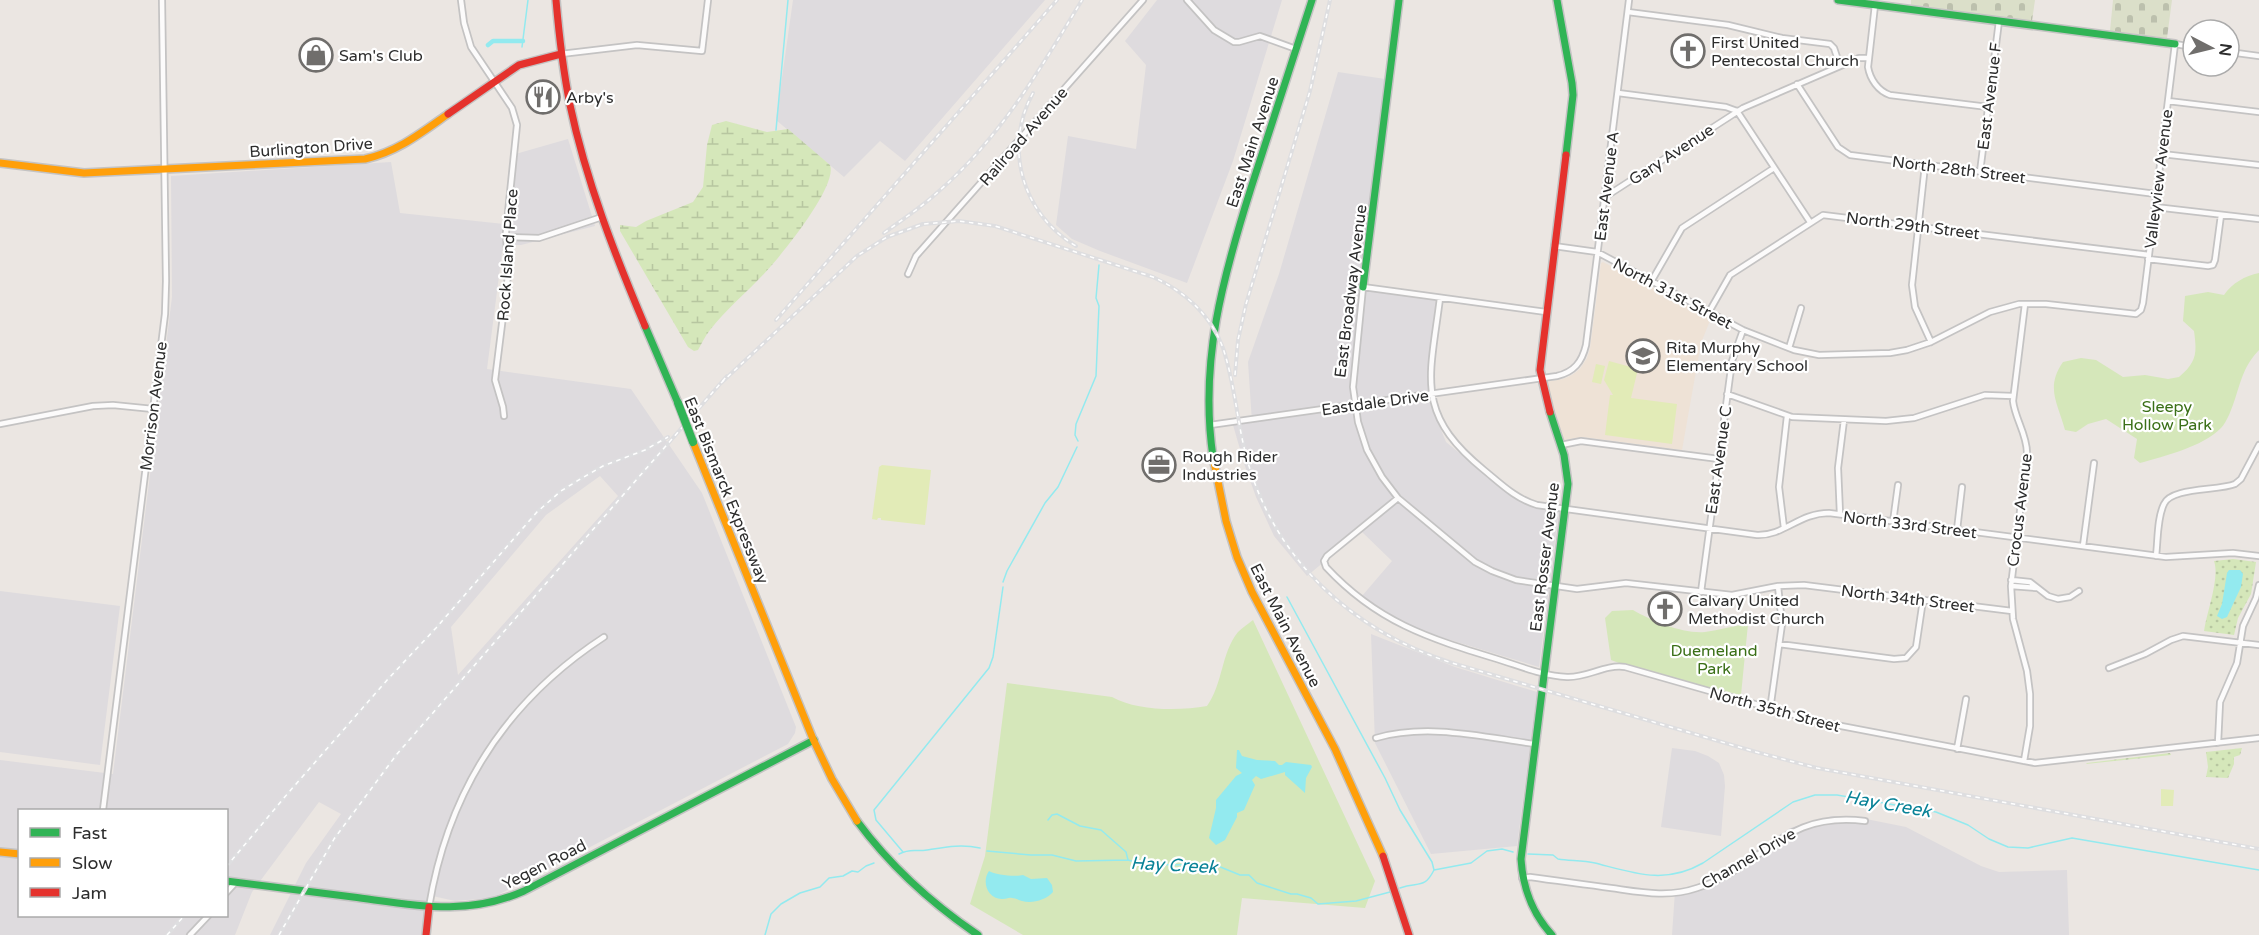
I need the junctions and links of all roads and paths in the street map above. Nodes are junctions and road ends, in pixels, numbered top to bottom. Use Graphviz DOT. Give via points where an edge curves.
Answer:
graph roads {
  1 [pos="162,0"];
  2 [pos="461,0"];
  3 [pos="556,0"];
  4 [pos="708,0"];
  5 [pos="1143,0"];
  6 [pos="1187,0"];
  7 [pos="1311,0"];
  8 [pos="1399,0"];
  9 [pos="1557,0"];
  10 [pos="1629,0"];
  11 [pos="1840,0"];
  12 [pos="1875,5"];
  13 [pos="1907,5"];
  14 [pos="1628,12"];
  15 [pos="1999,21"];
  16 [pos="2175,44"];
  17 [pos="2181,45"];
  18 [pos="1296,49"];
  19 [pos="561,54"];
  20 [pos="2241,54"];
  21 [pos="2259,56"];
  22 [pos="1869,58"];
  23 [pos="1840,66"];
  24 [pos="494,81"];
  25 [pos="1797,84"];
  26 [pos="1618,93"];
  27 [pos="2168,101"];
  28 [pos="1988,107"];
  29 [pos="1737,111"];
  30 [pos="2259,112"];
  31 [pos="2162,154"];
  32 [pos="0,163"];
  33 [pos="1925,165"];
  34 [pos="2259,165"];
  35 [pos="1774,168"];
  36 [pos="164,170"];
  37 [pos="1980,171"];
  38 [pos="2156,194"];
  39 [pos="1605,197"];
  40 [pos="2155,207"];
  41 [pos="2221,215"];
  42 [pos="602,217"];
  43 [pos="2259,219"];
  44 [pos="1810,222"];
  45 [pos="1918,226"];
  46 [pos="506,237"];
  47 [pos="1554,246"];
  48 [pos="1597,252"];
  49 [pos="2149,257"];
  50 [pos="908,274"];
  51 [pos="1651,282"];
  52 [pos="1363,287"];
  53 [pos="1440,298"];
  54 [pos="2025,304"];
  55 [pos="1801,308"];
  56 [pos="1546,312"];
  57 [pos="1709,312"];
  58 [pos="2139,312"];
  59 [pos="1743,330"];
  60 [pos="1931,342"];
  61 [pos="1789,348"];
  62 [pos="1540,378"];
  63 [pos="1431,394"];
  64 [pos="1727,394"];
  65 [pos="2013,396"];
  66 [pos="1354,405"];
  67 [pos="153,409"];
  68 [pos="504,416"];
  69 [pos="1787,416"];
  70 [pos="1844,420"];
  71 [pos="0,424"];
  72 [pos="1210,425"];
  73 [pos="1562,445"];
  74 [pos="2259,445"];
  75 [pos="1719,459"];
  76 [pos="2094,462"];
  77 [pos="1898,485"];
  78 [pos="1962,487"];
  79 [pos="1398,498"];
  80 [pos="1565,510"];
  81 [pos="1840,514"];
  82 [pos="1893,522"];
  83 [pos="1784,528"];
  84 [pos="1709,529"];
  85 [pos="1957,530"];
  86 [pos="2016,538"];
  87 [pos="2083,546"];
  88 [pos="2156,556"];
  89 [pos="2259,556"];
  90 [pos="2011,583"];
  91 [pos="2259,585"];
  92 [pos="1778,586"];
  93 [pos="1555,587"];
  94 [pos="2079,591"];
  95 [pos="1701,592"];
  96 [pos="1923,600"];
  97 [pos="2012,611"];
  98 [pos="604,637"];
  99 [pos="2240,642"];
  100 [pos="1779,644"];
  101 [pos="2259,645"];
  102 [pos="2109,668"];
  103 [pos="1544,674"];
  104 [pos="1966,699"];
  105 [pos="1770,710"];
  106 [pos="1376,738"];
  107 [pos="2259,738"];
  108 [pos="814,740"];
  109 [pos="2218,743"];
  110 [pos="1535,744"];
  111 [pos="1957,749"];
  112 [pos="2024,761"];
  113 [pos="103,809"];
  114 [pos="1865,821"];
  115 [pos="0,852"];
  116 [pos="18,854"];
  117 [pos="1522,878"];
  118 [pos="228,881"];
  119 [pos="236,882"];
  120 [pos="228,891"];
  121 [pos="429,907"];
  122 [pos="206,917"];
  123 [pos="190,935"];
  124 [pos="426,935"];
  125 [pos="978,935"];
  126 [pos="1409,935"];
  127 [pos="1552,935"];
  1 -- 36 [label="street, Morrison Avenue"];
  2 -- 24 [label="street, Rock Island Place" via="470,43"];
  3 -- 19 [label="street, East Bismarck Expressway"];
  4 -- 19 [label="street, Burlington Drive" via="702,51 637,45"];
  5 -- 50 [label="street, Railroad Avenue" via="916,256"];
  6 -- 18 [label="street" via="1214,30 1234,42 1260,36"];
  7 -- 18 [label="street, East Main Avenue"];
  8 -- 52 [label="street, East Broadway Avenue"];
  9 -- 47 [label="street, East Rosser Avenue" via="1573,95"];
  10 -- 14 [label="street, East Avenue A"];
  11 -- 12 [label="street"];
  12 -- 13 [label="street"];
  12 -- 22 [label="street"];
  13 -- 15 [label="street"];
  14 -- 23 [label="street" via="1832,45"];
  14 -- 26 [label="street, East Avenue A"];
  15 -- 16 [label="street"];
  15 -- 28 [label="street, East Avenue F"];
  16 -- 17 [label="street"];
  16 -- 27 [label="street, Valleyview Avenue"];
  18 -- 72 [label="street, East Main Avenue" via="1220,293 1210,354"];
  19 -- 24 [label="street, Burlington Drive" via="523,63"];
  19 -- 42 [label="street, East Bismarck Expressway" via="579,142"];
  20 -- 21 [label="street"];
  22 -- 23 [label="street, Gary Avenue"];
  22 -- 28 [label="street" via="1869,75 1890,95"];
  23 -- 25 [label="street, Gary Avenue"];
  24 -- 36 [label="street, Burlington Drive" via="406,143 379,156 352,161"];
  24 -- 46 [label="street, Rock Island Place" via="513,110 518,129"];
  25 -- 29 [label="street, Gary Avenue"];
  25 -- 33 [label="street, North 28th Street" via="1846,154"];
  26 -- 29 [label="street"];
  26 -- 39 [label="street, East Avenue A"];
  27 -- 30 [label="street"];
  27 -- 31 [label="street, Valleyview Avenue"];
  28 -- 37 [label="street, East Avenue F"];
  29 -- 35 [label="street"];
  29 -- 39 [label="street, Gary Avenue"];
  31 -- 34 [label="street"];
  31 -- 38 [label="street, Valleyview Avenue"];
  32 -- 36 [label="street, Burlington Drive" via="84,173"];
  33 -- 37 [label="street, North 28th Street"];
  33 -- 45 [label="street"];
  35 -- 44 [label="street"];
  35 -- 51 [label="street" via="1682,228"];
  36 -- 67 [label="street, Morrison Avenue" via="166,292"];
  37 -- 38 [label="street, North 28th Street"];
  38 -- 40 [label="street, Valleyview Avenue"];
  39 -- 48 [label="street, East Avenue A"];
  40 -- 41 [label="street"];
  40 -- 49 [label="street, Valleyview Avenue"];
  41 -- 43 [label="street"];
  41 -- 49 [label="street, North 29th Street" via="2213,264"];
  42 -- 46 [label="street" via="539,238"];
  42 -- 108 [label="street, East Bismarck Expressway, bridge"];
  44 -- 45 [label="street, North 29th Street" via="1828,215"];
  44 -- 57 [label="street" via="1730,275"];
  45 -- 49 [label="street, North 29th Street"];
  45 -- 60 [label="street" via="1912,292"];
  46 -- 68 [label="street, Rock Island Place" via="508,276 495,380"];
  47 -- 48 [label="street, North 31st Street"];
  47 -- 56 [label="street, East Rosser Avenue"];
  48 -- 51 [label="street, North 31st Street"];
  48 -- 62 [label="street, East Avenue A" via="1583,357 1566,373"];
  49 -- 58 [label="street, Valleyview Avenue"];
  51 -- 57 [label="street, North 31st Street"];
  52 -- 53 [label="street"];
  52 -- 66 [label="street, East Broadway Avenue" via="1353,367"];
  53 -- 56 [label="street"];
  53 -- 63 [label="street"];
  54 -- 58 [label="street, North 31st Street"];
  54 -- 60 [label="street, North 31st Street" via="1990,312"];
  54 -- 65 [label="street, Crocus Avenue"];
  55 -- 61 [label="street"];
  56 -- 62 [label="street, East Rosser Avenue"];
  57 -- 59 [label="street, North 31st Street"];
  59 -- 61 [label="street, North 31st Street"];
  59 -- 64 [label="street, East Avenue C" via="1733,356"];
  60 -- 61 [label="street, North 31st Street" via="1896,352 1838,356 1813,355"];
  62 -- 63 [label="street, Eastdale Drive"];
  62 -- 73 [label="street, East Rosser Avenue"];
  63 -- 66 [label="street, Eastdale Drive"];
  63 -- 80 [label="street, North 33rd Street" via="1442,424 1463,453 1522,499"];
  64 -- 69 [label="street"];
  64 -- 75 [label="street, East Avenue C"];
  65 -- 70 [label="street" via="1985,395 1900,420"];
  65 -- 86 [label="street, Crocus Avenue" via="2027,449"];
  66 -- 72 [label="street, Eastdale Drive"];
  66 -- 79 [label="street, East Broadway Avenue" via="1367,450"];
  67 -- 71 [label="street" via="93,406"];
  67 -- 113 [label="street, Morrison Avenue"];
  69 -- 70 [label="street"];
  69 -- 83 [label="street" via="1779,487"];
  70 -- 81 [label="street" via="1838,468"];
  72 -- 126 [label="street, East Main Avenue" via="1220,494 1243,571 1359,799"];
  73 -- 75 [label="street" via="1581,441"];
  73 -- 80 [label="street, East Rosser Avenue" via="1568,477"];
  74 -- 88 [label="street" via="2235,484 2167,499"];
  75 -- 84 [label="street, East Avenue C"];
  76 -- 87 [label="street"];
  77 -- 82 [label="street"];
  78 -- 85 [label="street"];
  79 -- 93 [label="street, East Broadway Avenue" via="1482,566 1516,580"];
  79 -- 103 [label="street, North 35th Street" via="1327,556 1326,567 1351,592 1405,627"];
  80 -- 84 [label="street, North 33rd Street"];
  80 -- 93 [label="street, East Rosser Avenue"];
  81 -- 82 [label="street, North 33rd Street"];
  81 -- 83 [label="street, North 33rd Street" via="1811,515"];
  82 -- 85 [label="street, North 33rd Street"];
  83 -- 84 [label="street, North 33rd Street" via="1762,535"];
  84 -- 95 [label="street, East Avenue C"];
  85 -- 86 [label="street, North 33rd Street"];
  86 -- 87 [label="street, North 33rd Street"];
  86 -- 90 [label="street, Crocus Avenue"];
  87 -- 88 [label="street, North 33rd Street"];
  88 -- 89 [label="street, North 33rd Street"];
  90 -- 94 [label="street" via="2030,582 2058,599"];
  90 -- 97 [label="street, Crocus Avenue"];
  91 -- 99 [label="street"];
  92 -- 95 [label="street, North 34th Street" via="1732,595"];
  92 -- 96 [label="street, North 34th Street" via="1811,585"];
  92 -- 100 [label="street" via="1783,618"];
  93 -- 95 [label="street, North 34th Street" via="1587,590 1626,583"];
  93 -- 103 [label="street, East Rosser Avenue"];
  96 -- 97 [label="street, North 34th Street"];
  96 -- 100 [label="street" via="1916,647 1906,658"];
  97 -- 112 [label="street, Crocus Avenue" via="2030,694"];
  98 -- 121 [label="street" via="534,692 480,762 449,826"];
  99 -- 101 [label="street"];
  99 -- 102 [label="street" via="2183,636"];
  99 -- 109 [label="street" via="2220,702"];
  100 -- 105 [label="street"];
  103 -- 105 [label="street, North 35th Street" via="1575,677 1625,667"];
  103 -- 110 [label="street, East Rosser Avenue"];
  104 -- 111 [label="street"];
  105 -- 111 [label="street, North 35th Street"];
  106 -- 110 [label="street" via="1421,730"];
  107 -- 109 [label="street, North 35th Street"];
  108 -- 121 [label="street, Yegen Road" via="510,897 472,907"];
  108 -- 125 [label="street, East Bismarck Expressway" via="843,800 882,853 938,908"];
  109 -- 112 [label="street, North 35th Street" via="2054,762"];
  110 -- 117 [label="street, East Rosser Avenue" via="1521,855"];
  111 -- 112 [label="street, North 35th Street"];
  114 -- 117 [label="street, Channel Drive" via="1836,819 1803,826 1722,877 1683,892 1653,893"];
  115 -- 116 [label="street"];
  117 -- 127 [label="street, East Rosser Avenue" via="1534,911"];
  118 -- 119 [label="street, Yegen Road"];
  119 -- 120 [label="street"];
  119 -- 121 [label="street, Yegen Road"];
  121 -- 124 [label="street"];
  122 -- 123 [label="street"];
}
